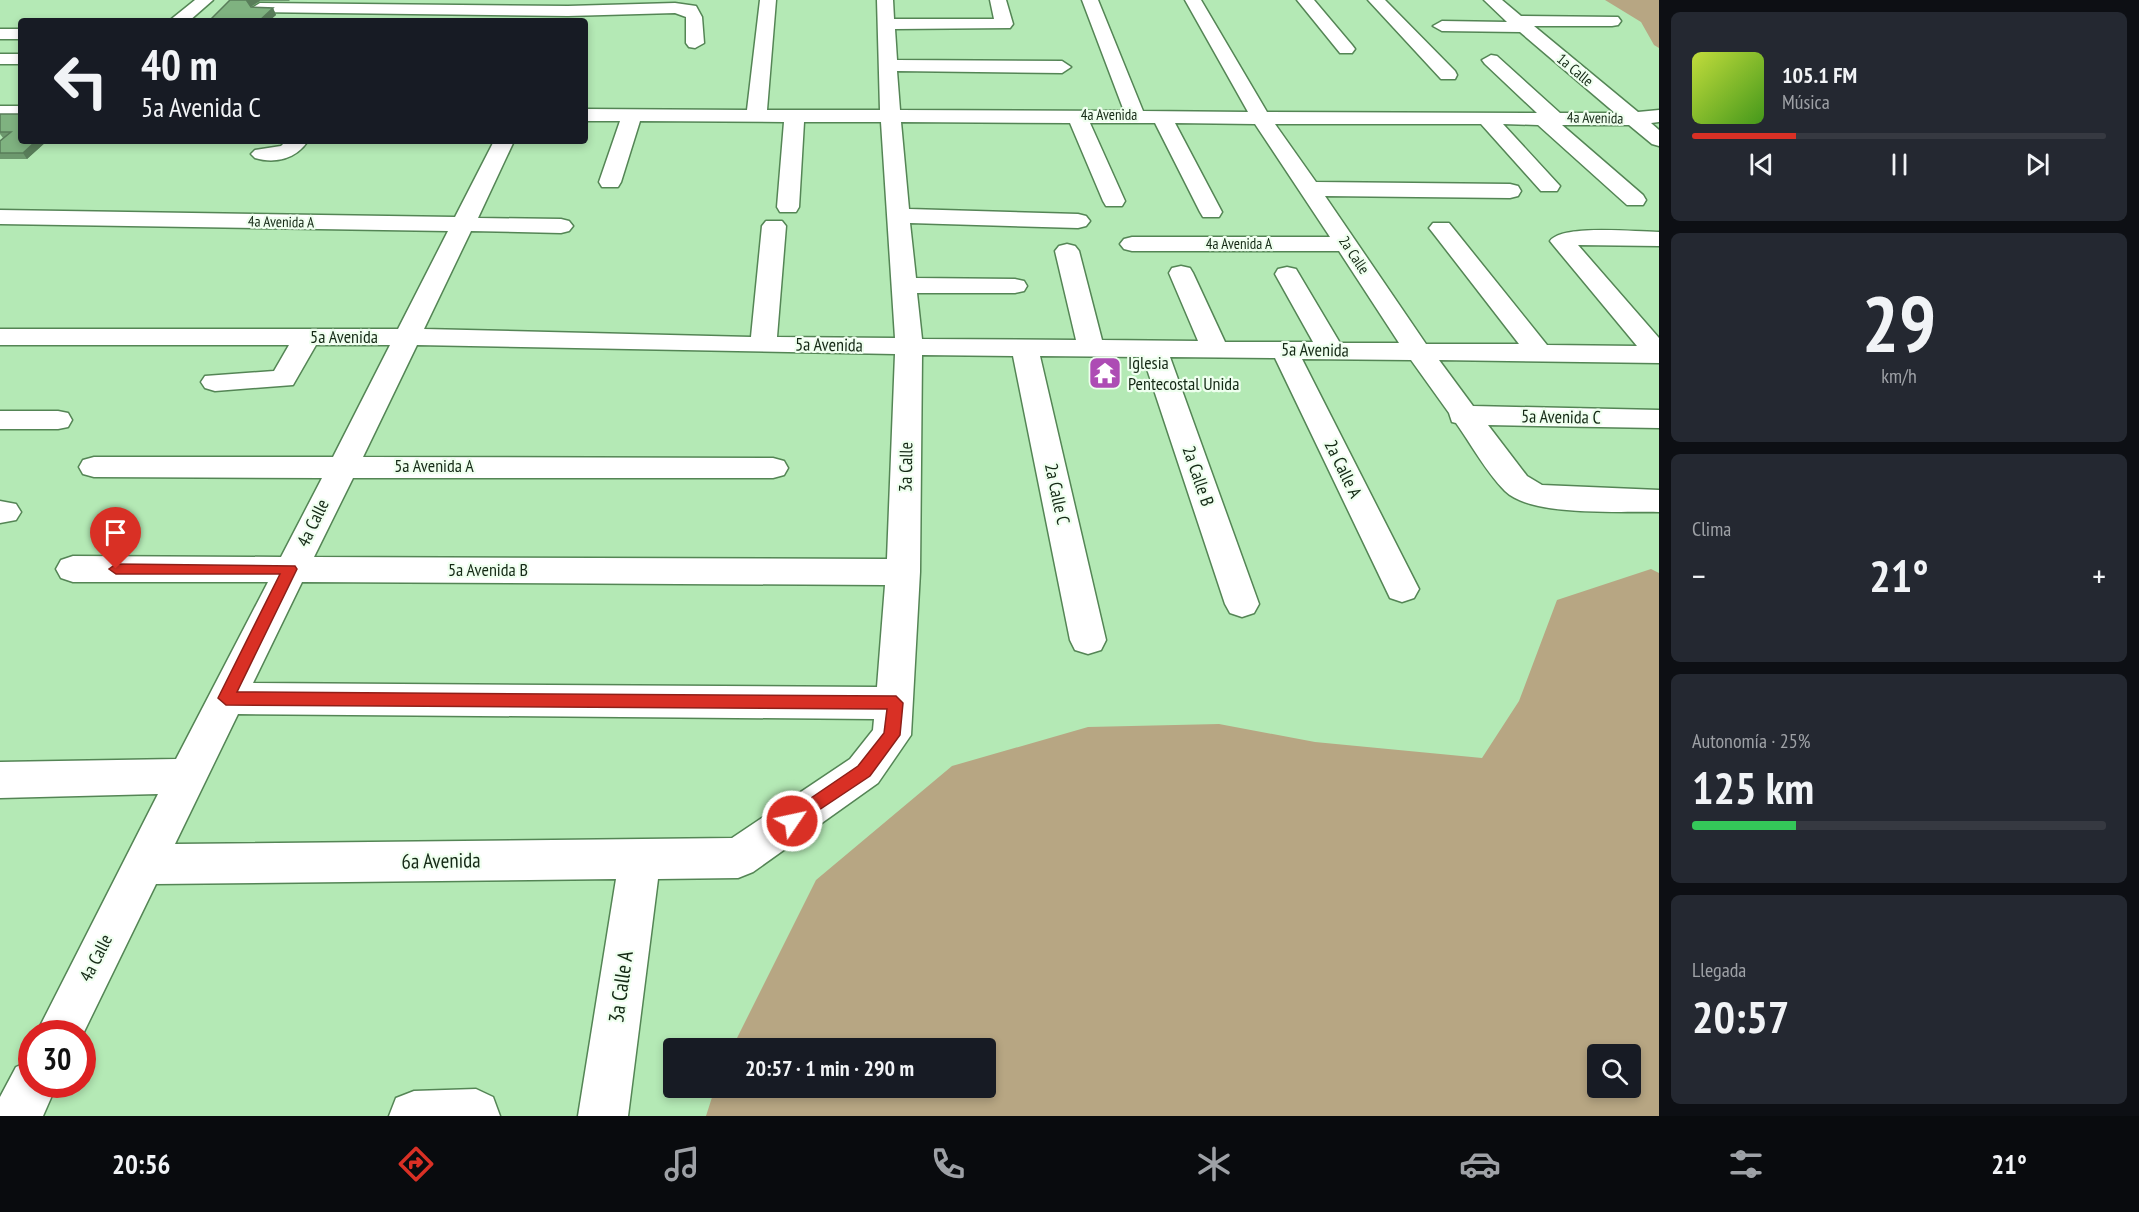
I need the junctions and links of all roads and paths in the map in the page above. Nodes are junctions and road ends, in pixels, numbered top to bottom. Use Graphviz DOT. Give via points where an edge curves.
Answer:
graph roads {
  1 [pos="205,0"];
  2 [pos="768,0"];
  3 [pos="998,0"];
  4 [pos="1090,0"];
  5 [pos="1193,0"];
  6 [pos="1305,0"];
  7 [pos="1376,0"];
  8 [pos="1492,0"];
  9 [pos="264,4"];
  10 [pos="568,11"];
  11 [pos="886,12"];
  12 [pos="182,18"];
  13 [pos="249,18"];
  14 [pos="1612,21"];
  15 [pos="1520,24"];
  16 [pos="1442,26"];
  17 [pos="0,34"];
  18 [pos="18,34"];
  19 [pos="694,43"];
  20 [pos="1346,49"];
  21 [pos="0,59"];
  22 [pos="18,59"];
  23 [pos="1491,60"];
  24 [pos="890,65"];
  25 [pos="1062,67"];
  26 [pos="1448,75"];
  27 [pos="757,113"];
  28 [pos="632,114"];
  29 [pos="795,114"];
  30 [pos="890,114"];
  31 [pos="588,115"];
  32 [pos="1077,115"];
  33 [pos="1135,116"];
  34 [pos="1161,116"];
  35 [pos="1260,116"];
  36 [pos="1659,116"];
  37 [pos="1485,117"];
  38 [pos="1548,118"];
  39 [pos="1633,119"];
  40 [pos="1659,140"];
  41 [pos="295,144"];
  42 [pos="503,144"];
  43 [pos="262,154"];
  44 [pos="610,182"];
  45 [pos="1549,186"];
  46 [pos="1309,189"];
  47 [pos="1510,191"];
  48 [pos="1635,200"];
  49 [pos="1114,201"];
  50 [pos="1211,212"];
  51 [pos="898,216"];
  52 [pos="0,217"];
  53 [pos="1078,220"];
  54 [pos="463,225"];
  55 [pos="561,226"];
  56 [pos="1441,228"];
  57 [pos="1659,239"];
  58 [pos="1132,244"];
  59 [pos="1346,244"];
  60 [pos="1066,251"];
  61 [pos="1181,273"];
  62 [pos="1287,274"];
  63 [pos="903,285"];
  64 [pos="1015,286"];
  65 [pos="0,337"];
  66 [pos="307,337"];
  67 [pos="409,337"];
  68 [pos="763,345"];
  69 [pos="909,346"];
  70 [pos="1025,347"];
  71 [pos="1091,348"];
  72 [pos="1154,349"];
  73 [pos="1215,349"];
  74 [pos="1284,350"];
  75 [pos="1331,351"];
  76 [pos="1418,351"];
  77 [pos="1540,352"];
  78 [pos="1659,354"];
  79 [pos="215,382"];
  80 [pos="1462,415"];
  81 [pos="1659,419"];
  82 [pos="0,420"];
  83 [pos="58,420"];
  84 [pos="341,465"];
  85 [pos="94,467"];
  86 [pos="773,468"];
  87 [pos="1659,501"];
  88 [pos="73,569"];
  89 [pos="290,569"];
  90 [pos="903,572"];
  91 [pos="1402,589"];
  92 [pos="1242,604"];
  93 [pos="1088,640"];
  94 [pos="226,698"];
  95 [pos="896,703"];
  96 [pos="188,776"];
  97 [pos="0,780"];
  98 [pos="639,858"];
  99 [pos="738,858"];
  100 [pos="143,864"];
  101 [pos="65,1020"];
  102 [pos="26,1098"];
  103 [pos="476,1114"];
  104 [pos="17,1116"];
  105 [pos="414,1116"];
  106 [pos="603,1116"];
  1 -- 12 [label="street"];
  2 -- 27 [label="street"];
  3 -- 11 [label="street" via="1004,24"];
  4 -- 33 [label="street"];
  5 -- 35 [label="street, 2a Calle"];
  6 -- 20 [label="street"];
  7 -- 26 [label="street"];
  8 -- 15 [label="street, 1a Calle"];
  9 -- 10 [label="street"];
  9 -- 13 [label="street"];
  10 -- 19 [label="street" via="690,10 694,17"];
  11 -- 24 [label="street, 3a Calle"];
  14 -- 15 [label="street"];
  15 -- 16 [label="street"];
  15 -- 39 [label="street, 1a Calle"];
  17 -- 18 [label="street"];
  21 -- 22 [label="street"];
  23 -- 38 [label="street"];
  24 -- 25 [label="street"];
  24 -- 30 [label="street, 3a Calle"];
  27 -- 28 [label="street, 4a Avenida"];
  27 -- 29 [label="street, 4a Avenida"];
  28 -- 31 [label="street, 4a Avenida"];
  28 -- 44 [label="street"];
  29 -- 30 [label="street, 4a Avenida"];
  29 -- 68 [label="street"];
  30 -- 32 [label="street, 4a Avenida"];
  30 -- 51 [label="street, 3a Calle"];
  32 -- 33 [label="street, 4a Avenida"];
  32 -- 49 [label="street"];
  33 -- 34 [label="street, 4a Avenida"];
  34 -- 35 [label="street, 4a Avenida"];
  34 -- 50 [label="street"];
  35 -- 37 [label="street, 4a Avenida"];
  35 -- 46 [label="street, 2a Calle"];
  36 -- 39 [label="street, 4a Avenida"];
  37 -- 38 [label="street, 4a Avenida"];
  37 -- 45 [label="street"];
  38 -- 39 [label="street, 4a Avenida"];
  38 -- 48 [label="street"];
  39 -- 40 [label="street, 1a Calle"];
  41 -- 43 [label="street" via="287,152"];
  42 -- 54 [label="street, 4a Calle"];
  46 -- 47 [label="street"];
  46 -- 59 [label="street, 2a Calle"];
  51 -- 53 [label="street"];
  51 -- 63 [label="street, 3a Calle"];
  52 -- 54 [label="street, 4a Avenida A"];
  54 -- 55 [label="street, 4a Avenida A"];
  54 -- 67 [label="street, 4a Calle"];
  56 -- 77 [label="street"];
  57 -- 78 [label="street" via="1569,238 1562,242"];
  58 -- 59 [label="street, 4a Avenida A"];
  59 -- 76 [label="street, 2a Calle"];
  60 -- 71 [label="street"];
  61 -- 73 [label="street"];
  62 -- 75 [label="street"];
  63 -- 64 [label="street"];
  63 -- 69 [label="street, 3a Calle"];
  65 -- 66 [label="street, 5a Avenida"];
  66 -- 67 [label="street, 5a Avenida"];
  66 -- 79 [label="street" via="283,379"];
  67 -- 68 [label="street, 5a Avenida"];
  67 -- 84 [label="street, 4a Calle"];
  68 -- 69 [label="street, 5a Avenida"];
  69 -- 70 [label="street, 5a Avenida"];
  69 -- 90 [label="street, 3a Calle"];
  70 -- 71 [label="street, 5a Avenida"];
  70 -- 93 [label="street, 2a Calle C"];
  71 -- 72 [label="street, 5a Avenida"];
  72 -- 73 [label="street, 5a Avenida"];
  72 -- 92 [label="street, 2a Calle B"];
  73 -- 74 [label="street, 5a Avenida"];
  74 -- 75 [label="street, 5a Avenida"];
  74 -- 91 [label="street, 2a Calle A"];
  75 -- 76 [label="street, 5a Avenida"];
  76 -- 77 [label="street, 5a Avenida"];
  76 -- 80 [label="street, 2a Calle"];
  77 -- 78 [label="street, 5a Avenida"];
  80 -- 81 [label="street, 5a Avenida C"];
  80 -- 87 [label="street, 2a Calle" via="1516,484 1534,495"];
  82 -- 83 [label="street"];
  84 -- 85 [label="street, 5a Avenida A"];
  84 -- 86 [label="street, 5a Avenida A"];
  84 -- 89 [label="street, 4a Calle"];
  88 -- 89 [label="street, 5a Avenida B"];
  89 -- 90 [label="street, 5a Avenida B"];
  89 -- 94 [label="street, 4a Calle"];
  90 -- 95 [label="street, 3a Calle"];
  94 -- 95 [label="street"];
  94 -- 96 [label="street, 4a Calle"];
  95 -- 99 [label="street, 3a Calle" via="892,735 864,771"];
  96 -- 97 [label="street"];
  96 -- 100 [label="street, 4a Calle"];
  98 -- 99 [label="street, 6a Avenida"];
  98 -- 100 [label="street, 6a Avenida"];
  98 -- 106 [label="street, 3a Calle A"];
  100 -- 101 [label="street, 4a Calle"];
  102 -- 104 [label="street"];
  103 -- 105 [label="street"];
}
